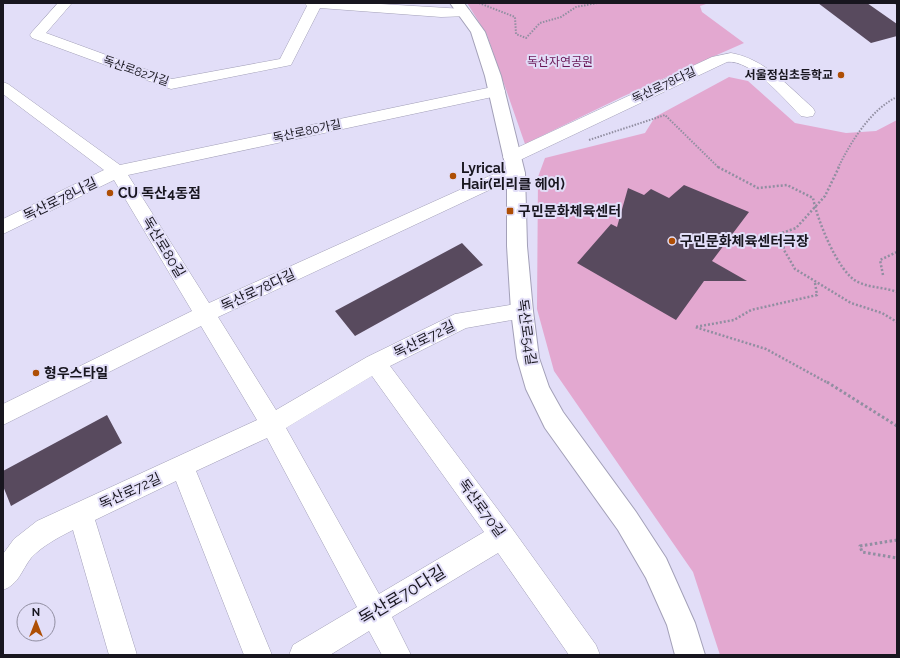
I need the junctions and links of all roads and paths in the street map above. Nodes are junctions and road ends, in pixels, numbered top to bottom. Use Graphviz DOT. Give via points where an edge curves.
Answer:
graph roads {
  1 [pos="65,3"];
  2 [pos="312,3"];
  3 [pos="315,3"];
  4 [pos="597,3"];
  5 [pos="467,6"];
  6 [pos="497,91"];
  7 [pos="7,95"];
  8 [pos="897,97"];
  9 [pos="807,112"];
  10 [pos="553,138"];
  11 [pos="514,165"];
  12 [pos="117,171"];
  13 [pos="814,208"];
  14 [pos="3,227"];
  15 [pos="897,252"];
  16 [pos="883,275"];
  17 [pos="815,283"];
  18 [pos="897,292"];
  19 [pos="522,311"];
  20 [pos="205,314"];
  21 [pos="897,322"];
  22 [pos="375,363"];
  23 [pos="3,415"];
  24 [pos="272,424"];
  25 [pos="897,426"];
  26 [pos="182,466"];
  27 [pos="81,514"];
  28 [pos="502,536"];
  29 [pos="897,540"];
  30 [pos="897,558"];
  31 [pos="3,577"];
  32 [pos="374,612"];
  33 [pos="124,655"];
  34 [pos="258,655"];
  35 [pos="303,655"];
  36 [pos="397,655"];
  37 [pos="586,655"];
  38 [pos="690,655"];
  1 -- 3 [label="street, 독산로82가길" via="37,35 171,84 286,62"];
  2 -- 3 [label="street"];
  3 -- 5 [label="street" via="440,13"];
  4 -- 5 [label="path" via="576,7 562,17 540,23 526,38 516,34 516,17"];
  5 -- 6 [label="street, 독산로54길"];
  6 -- 11 [label="street, 독산로54길"];
  6 -- 12 [label="street, 독산로80가길"];
  7 -- 12 [label="street, 독산로80길"];
  8 -- 13 [label="path" via="886,102 851,142 825,196"];
  9 -- 10 [label="street, 독산로78다길" via="757,68 731,57 716,61"];
  10 -- 11 [label="street, 독산로78다길"];
  10 -- 13 [label="path" via="583,142 665,115 721,170 758,188 787,185 812,198"];
  11 -- 19 [label="street, 독산로54길"];
  11 -- 20 [label="street, 독산로78다길" via="474,190"];
  12 -- 14 [label="street, 독산로78나길"];
  12 -- 20 [label="street, 독산로80길"];
  13 -- 17 [label="path" via="796,228 782,233 784,250 794,270"];
  13 -- 18 [label="path" via="843,269 856,282"];
  15 -- 16 [label="path" via="880,260"];
  17 -- 21 [label="path" via="851,303 882,313"];
  17 -- 25 [label="path" via="817,295 751,310 734,320 695,327 750,343 776,354"];
  19 -- 22 [label="street, 독산로72길" via="462,320"];
  19 -- 38 [label="street, 독산로54길" via="528,358 538,389 554,420 627,521 656,568 681,623"];
  20 -- 23 [label="street, 독산로78다길"];
  20 -- 24 [label="street, 독산로80길"];
  22 -- 24 [label="street, 독산로72길"];
  22 -- 28 [label="street, 독산로70길"];
  24 -- 26 [label="street, 독산로72길"];
  24 -- 32 [label="street"];
  26 -- 27 [label="street, 독산로72길"];
  26 -- 34 [label="street"];
  27 -- 31 [label="street, 독산로72길" via="46,530 23,548"];
  27 -- 33 [label="street"];
  28 -- 32 [label="street, 독산로70다길"];
  28 -- 37 [label="street, 독산로70길"];
  29 -- 30 [label="path" via="860,546 862,552"];
  32 -- 35 [label="street, 독산로70다길"];
  32 -- 36 [label="street"];
}
